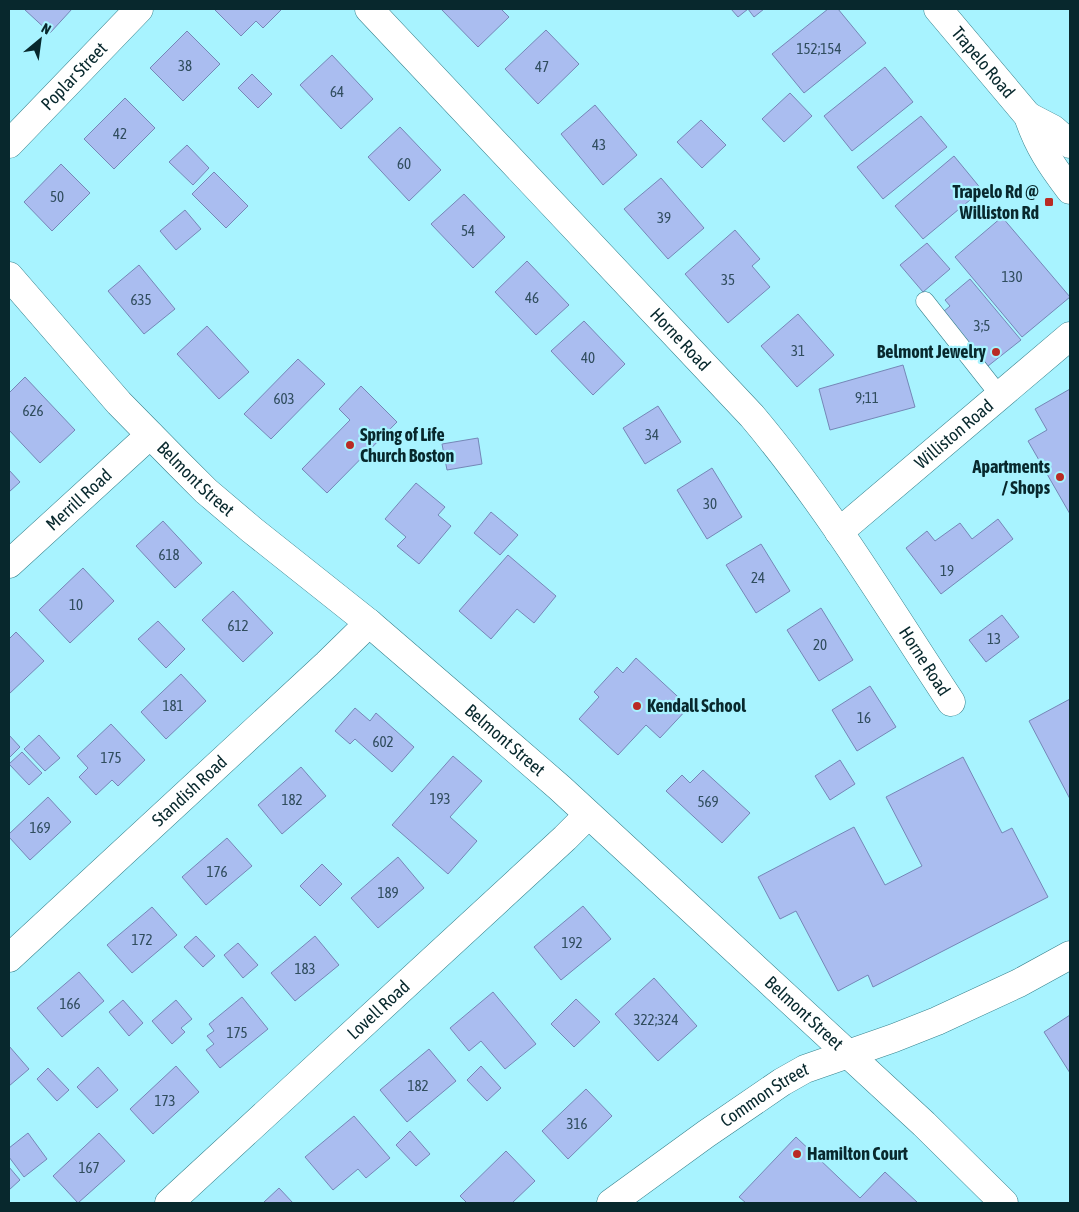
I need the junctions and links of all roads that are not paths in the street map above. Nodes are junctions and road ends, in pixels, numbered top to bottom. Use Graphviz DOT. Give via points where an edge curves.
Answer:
graph roads {
  1 [pos="139,9"];
  2 [pos="369,9"];
  3 [pos="938,9"];
  4 [pos="1028,116"];
  5 [pos="9,144"];
  6 [pos="1070,144"];
  7 [pos="1061,158"];
  8 [pos="1070,190"];
  9 [pos="9,276"];
  10 [pos="925,301"];
  11 [pos="1070,336"];
  12 [pos="1000,396"];
  13 [pos="150,435"];
  14 [pos="840,532"];
  15 [pos="9,564"];
  16 [pos="369,623"];
  17 [pos="951,702"];
  18 [pos="588,814"];
  19 [pos="1070,955"];
  20 [pos="9,958"];
  21 [pos="848,1054"];
  22 [pos="169,1203"];
  23 [pos="611,1203"];
  24 [pos="1004,1203"];
  1 -- 5 [label="street, Poplar Street"];
  2 -- 14 [label="street, Horne Road" via="740,402 792,464"];
  3 -- 4 [label="street, Trapelo Road"];
  4 -- 6 [label="street, Trapelo Road" via="1053,129"];
  4 -- 7 [label="street, Trapelo Road" via="1038,142"];
  7 -- 8 [label="street, Trapelo Road"];
  9 -- 13 [label="street, Belmont Street"];
  10 -- 12 [label="lane"];
  11 -- 12 [label="street, Williston Road"];
  12 -- 14 [label="street, Williston Road"];
  13 -- 15 [label="street, Merrill Road"];
  13 -- 16 [label="street, Belmont Street" via="228,510"];
  14 -- 17 [label="street, Horne Road"];
  16 -- 18 [label="street, Belmont Street"];
  16 -- 20 [label="street, Standish Road"];
  18 -- 21 [label="street, Belmont Street"];
  18 -- 22 [label="street, Lovell Road"];
  19 -- 21 [label="street, Common Street" via="937,1021"];
  21 -- 23 [label="street, Common Street" via="793,1075"];
  21 -- 24 [label="street, Belmont Street"];
}
